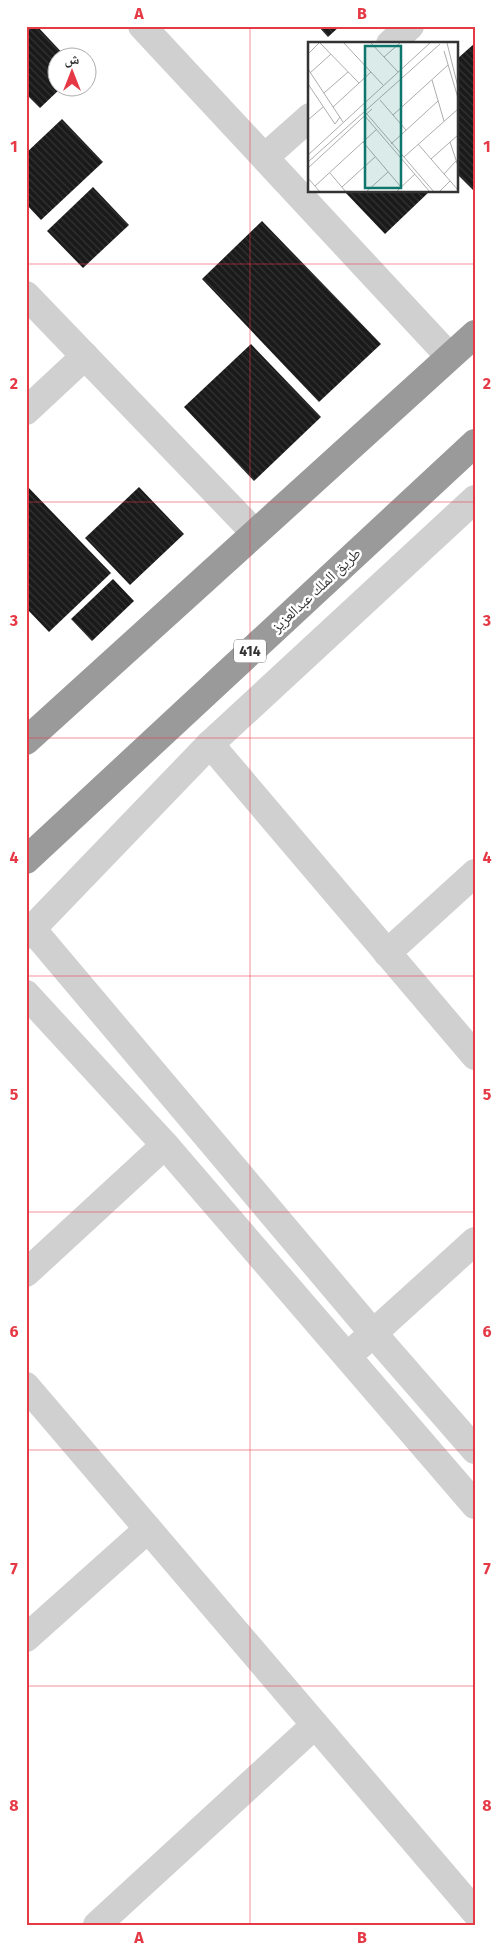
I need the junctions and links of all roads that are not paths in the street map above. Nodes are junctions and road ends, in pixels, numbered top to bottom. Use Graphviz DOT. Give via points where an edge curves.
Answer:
graph roads {
  1 [pos="142,26"];
  2 [pos="410,26"];
  3 [pos="392,42"];
  4 [pos="308,119"];
  5 [pos="264,157"];
  6 [pos="26,295"];
  7 [pos="475,334"];
  8 [pos="85,356"];
  9 [pos="449,356"];
  10 [pos="26,411"];
  11 [pos="475,443"];
  12 [pos="475,499"];
  13 [pos="255,533"];
  14 [pos="26,741"];
  15 [pos="210,744"];
  16 [pos="26,860"];
  17 [pos="475,873"];
  18 [pos="29,931"];
  19 [pos="387,953"];
  20 [pos="26,994"];
  21 [pos="475,1056"];
  22 [pos="165,1145"];
  23 [pos="475,1241"];
  24 [pos="26,1272"];
  25 [pos="373,1333"];
  26 [pos="347,1357"];
  27 [pos="26,1386"];
  28 [pos="475,1450"];
  29 [pos="475,1505"];
  30 [pos="148,1529"];
  31 [pos="26,1638"];
  32 [pos="315,1725"];
  33 [pos="475,1912"];
  34 [pos="97,1925"];
  1 -- 5 [label="street"];
  2 -- 3 [label="street"];
  4 -- 5 [label="street"];
  5 -- 9 [label="street"];
  6 -- 8 [label="street"];
  7 -- 9 [label="highway"];
  8 -- 10 [label="street"];
  8 -- 13 [label="street"];
  9 -- 13 [label="highway"];
  11 -- 16 [label="highway, طريق الملك عبدالعزيز / 414"];
  12 -- 15 [label="street"];
  13 -- 14 [label="highway"];
  15 -- 18 [label="street"];
  15 -- 19 [label="street"];
  17 -- 19 [label="street"];
  18 -- 25 [label="street"];
  19 -- 21 [label="street"];
  20 -- 22 [label="street"];
  22 -- 24 [label="street"];
  22 -- 26 [label="street"];
  23 -- 25 [label="street"];
  25 -- 26 [label="street"];
  25 -- 28 [label="street"];
  26 -- 29 [label="street"];
  27 -- 30 [label="street"];
  30 -- 31 [label="street"];
  30 -- 32 [label="street"];
  32 -- 33 [label="street"];
  32 -- 34 [label="street"];
}
